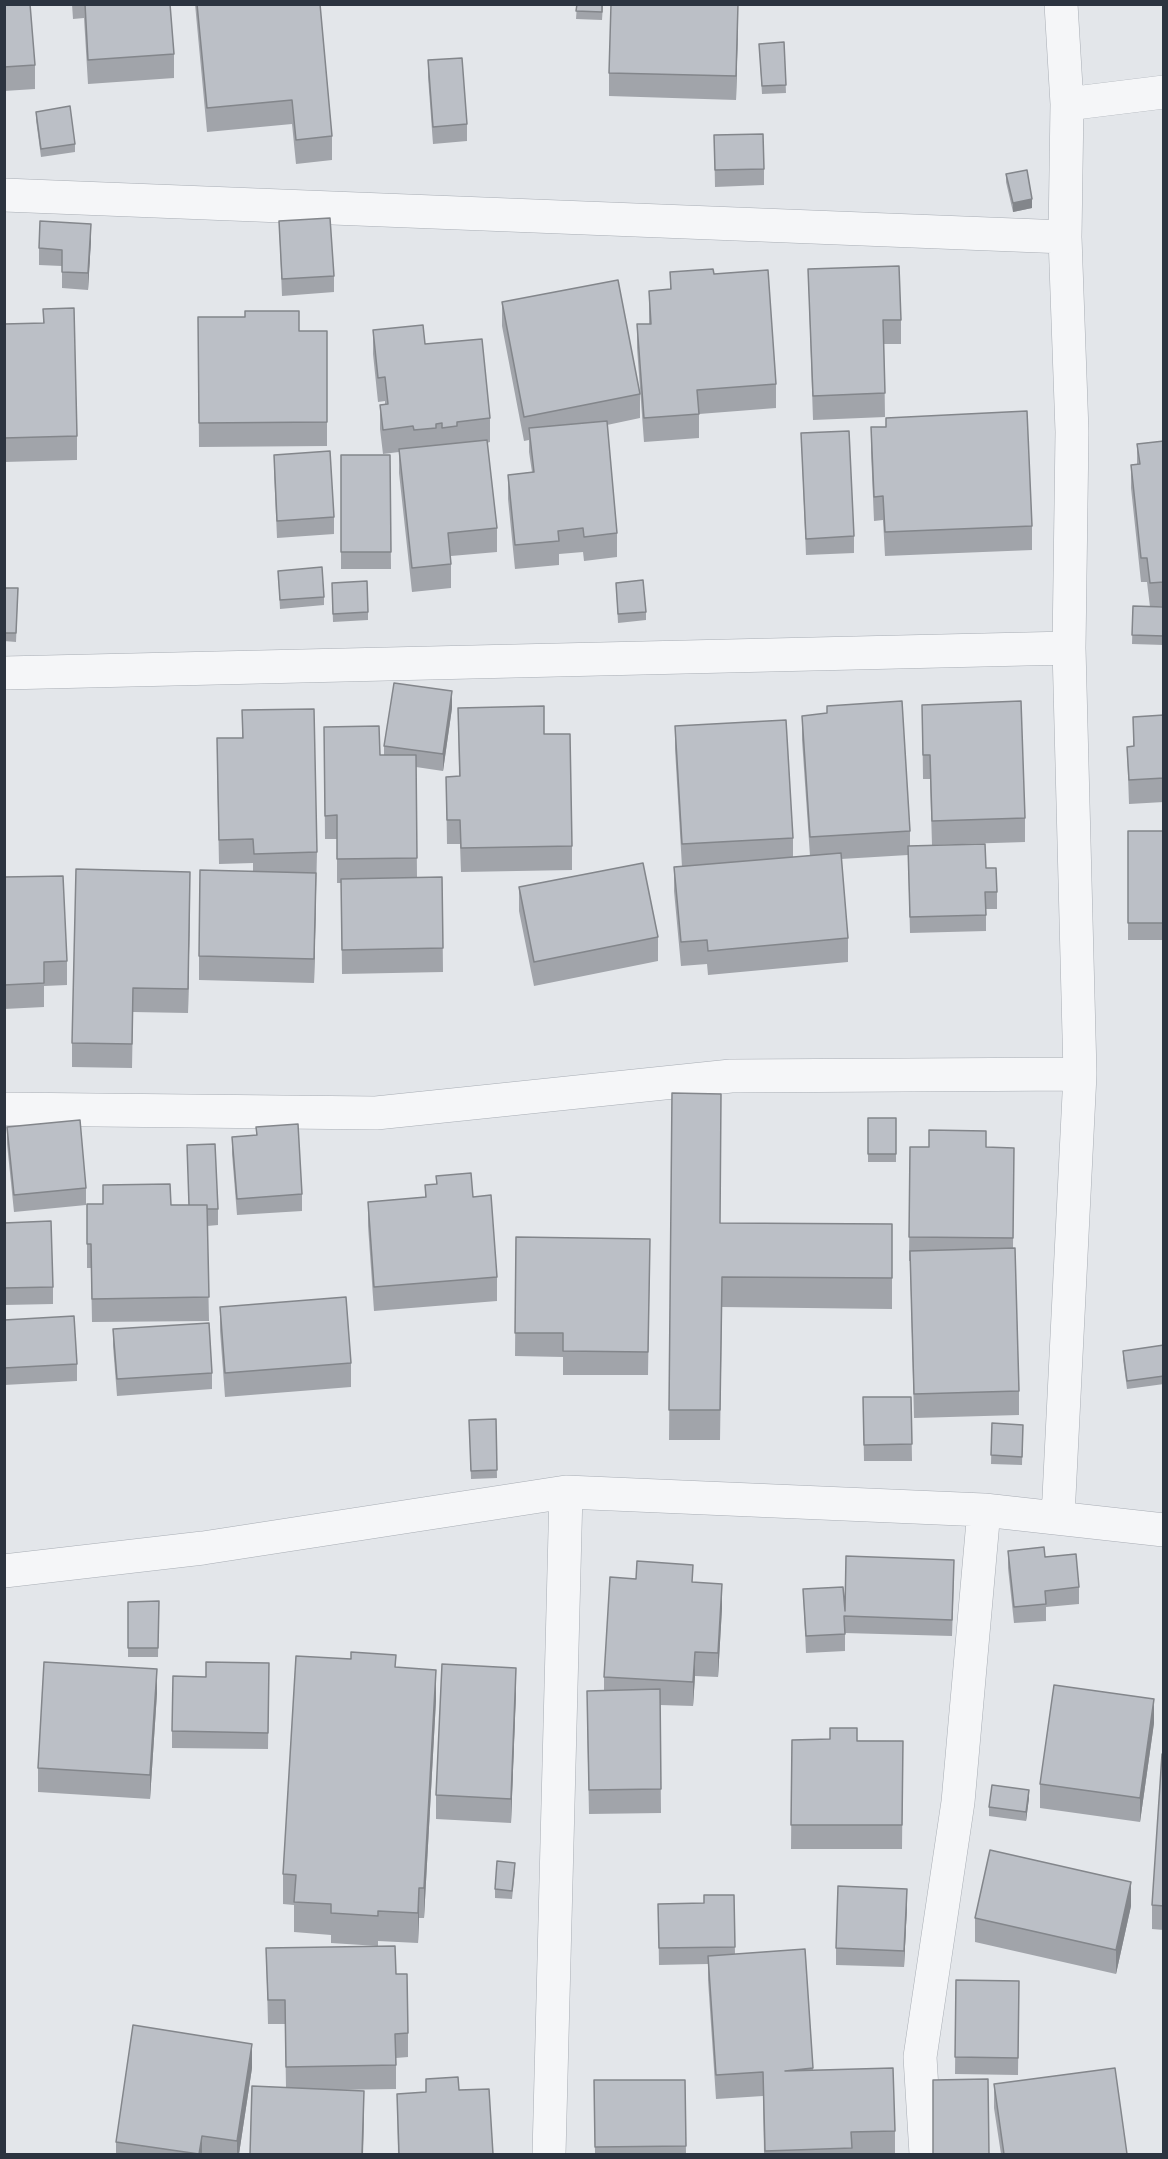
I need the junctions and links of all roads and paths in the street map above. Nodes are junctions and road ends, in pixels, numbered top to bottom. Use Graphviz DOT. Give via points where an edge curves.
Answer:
graph roads {
  1 [pos="1060,4"];
  2 [pos="1164,92"];
  3 [pos="1067,104"];
  4 [pos="4,195"];
  5 [pos="1065,237"];
  6 [pos="1069,648"];
  7 [pos="4,672"];
  8 [pos="1080,1074"];
  9 [pos="4,1109"];
  10 [pos="566,1492"];
  11 [pos="984,1510"];
  12 [pos="1058,1517"];
  13 [pos="1164,1530"];
  14 [pos="4,1571"];
  15 [pos="549,2154"];
  16 [pos="926,2154"];
  1 -- 3 [label="street"];
  2 -- 3 [label="street"];
  3 -- 5 [label="street"];
  4 -- 5 [label="street"];
  5 -- 6 [label="street" via="1072,432"];
  6 -- 7 [label="street"];
  6 -- 8 [label="street"];
  8 -- 9 [label="street" via="731,1076 376,1113"];
  8 -- 12 [label="street"];
  10 -- 11 [label="street"];
  10 -- 14 [label="street" via="203,1548"];
  10 -- 15 [label="street"];
  11 -- 12 [label="street"];
  11 -- 16 [label="street" via="958,1802 921,2057"];
  12 -- 13 [label="street"];
}
